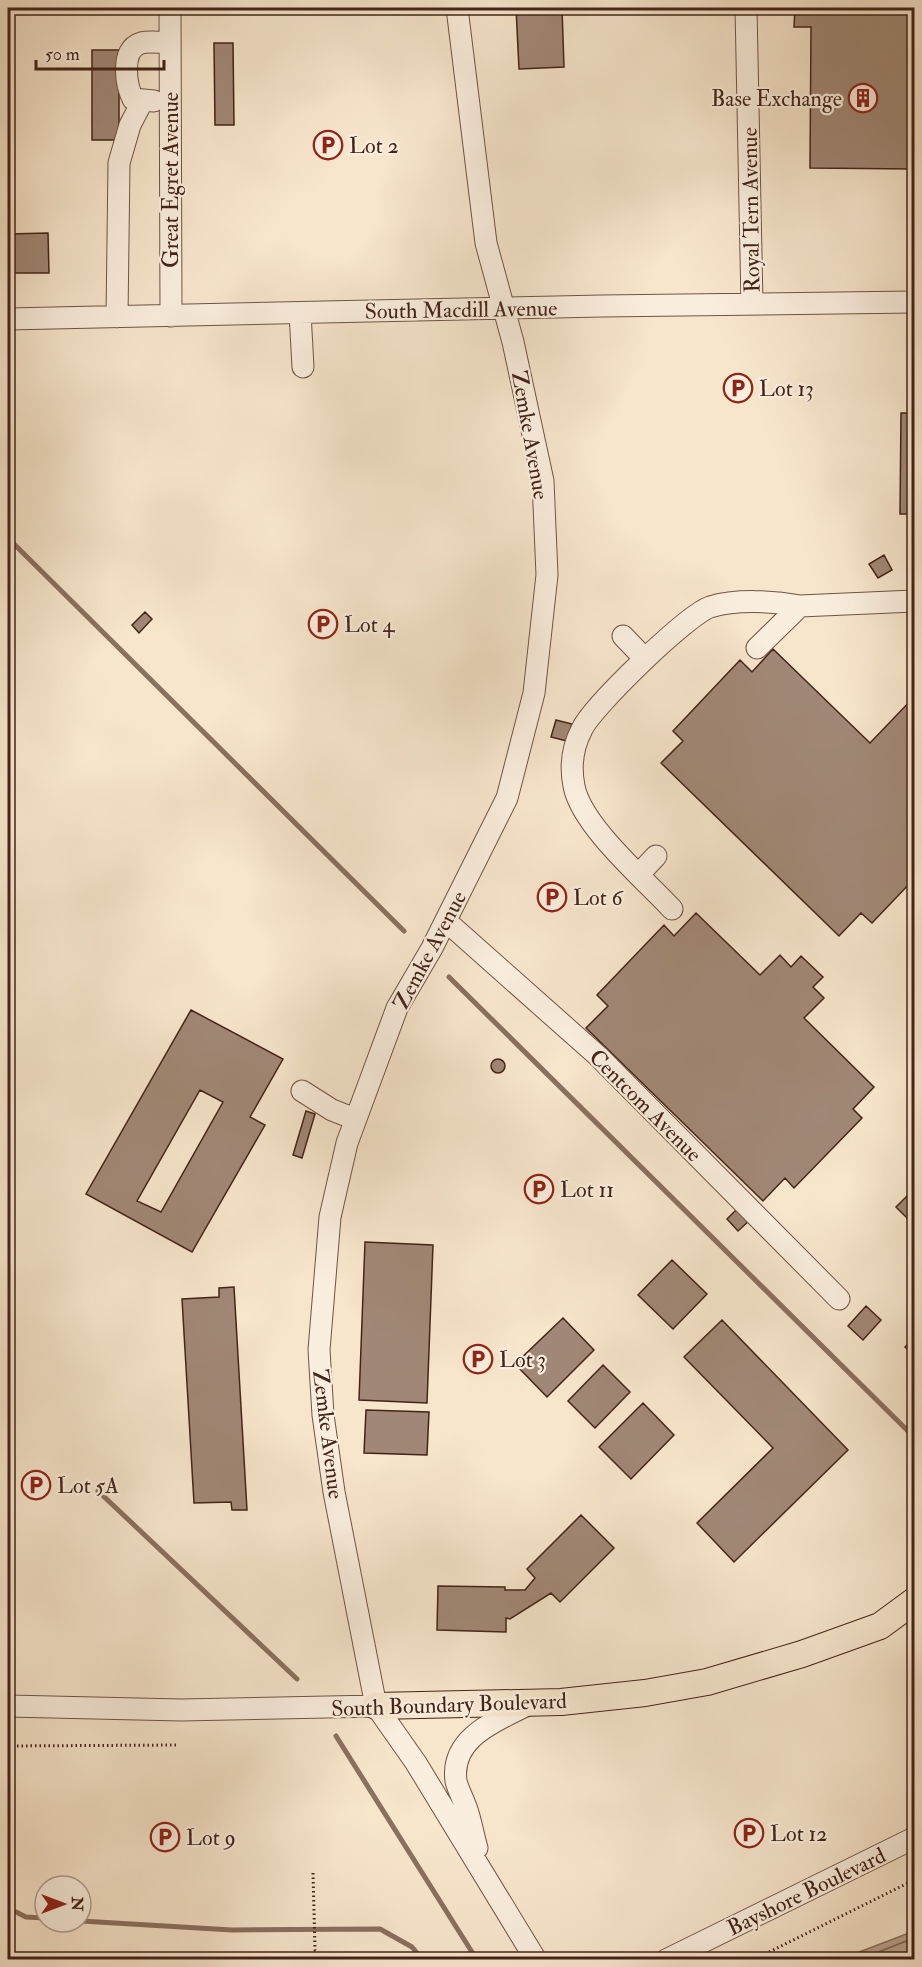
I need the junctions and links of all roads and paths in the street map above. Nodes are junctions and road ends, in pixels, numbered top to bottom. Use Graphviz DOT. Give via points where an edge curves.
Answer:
graph roads {
  1 [pos="170,8"];
  2 [pos="457,8"];
  3 [pos="746,8"];
  4 [pos="170,42"];
  5 [pos="170,101"];
  6 [pos="142,102"];
  7 [pos="914,302"];
  8 [pos="752,303"];
  9 [pos="506,309"];
  10 [pos="300,313"];
  11 [pos="915,314"];
  12 [pos="171,316"];
  13 [pos="117,317"];
  14 [pos="8,319"];
  15 [pos="303,367"];
  16 [pos="915,601"];
  17 [pos="800,606"];
  18 [pos="622,636"];
  19 [pos="757,648"];
  20 [pos="645,659"];
  21 [pos="656,856"];
  22 [pos="639,874"];
  23 [pos="672,909"];
  24 [pos="446,921"];
  25 [pos="302,1091"];
  26 [pos="355,1119"];
  27 [pos="839,1299"];
  28 [pos="915,1601"];
  29 [pos="915,1622"];
  30 [pos="880,1626"];
  31 [pos="531,1703"];
  32 [pos="8,1706"];
  33 [pos="376,1706"];
  34 [pos="179,1744"];
  35 [pos="8,1746"];
  36 [pos="915,1838"];
  37 [pos="482,1869"];
  38 [pos="313,1873"];
  39 [pos="915,1880"];
  40 [pos="326,1959"];
  41 [pos="536,1959"];
  42 [pos="666,1959"];
  43 [pos="753,1959"];
  1 -- 4 [label="street, Great Egret Avenue"];
  2 -- 9 [label="street, Zemke Avenue" via="486,243"];
  3 -- 8 [label="street, Royal Tern Avenue"];
  4 -- 5 [label="street, Great Egret Avenue"];
  4 -- 6 [label="street" via="141,43 128,58 126,85 133,99"];
  5 -- 6 [label="street"];
  5 -- 12 [label="street, Great Egret Avenue"];
  6 -- 13 [label="street" via="130,124 119,163"];
  7 -- 8 [label="street, South Macdill Avenue"];
  7 -- 11 [label="street"];
  8 -- 9 [label="street, South Macdill Avenue"];
  9 -- 10 [label="street, South Macdill Avenue"];
  9 -- 24 [label="street, Zemke Avenue" via="543,481 547,576 534,693 507,798"];
  10 -- 12 [label="street, South Macdill Avenue"];
  10 -- 15 [label="street"];
  12 -- 13 [label="street, South Macdill Avenue"];
  13 -- 14 [label="street, South Macdill Avenue"];
  16 -- 17 [label="street"];
  17 -- 19 [label="street"];
  17 -- 20 [label="street" via="782,603 711,607 684,622"];
  18 -- 20 [label="street"];
  20 -- 22 [label="street" via="587,721 575,747 572,768 575,793 585,815"];
  21 -- 22 [label="street"];
  22 -- 23 [label="street"];
  24 -- 26 [label="street, Zemke Avenue" via="397,1008"];
  24 -- 27 [label="street, Centcom Avenue" via="598,1056"];
  25 -- 26 [label="street"];
  26 -- 33 [label="street, Zemke Avenue" via="330,1217 319,1350 334,1492"];
  28 -- 30 [label="main road, South Boundary Boulevard"];
  29 -- 30 [label="main road, South Boundary Boulevard"];
  30 -- 31 [label="main road, South Boundary Boulevard" via="707,1682 645,1693"];
  31 -- 33 [label="main road, South Boundary Boulevard"];
  31 -- 37 [label="street, Zemke Avenue" via="467,1740 456,1765 456,1781"];
  32 -- 33 [label="street, South Boundary Boulevard" via="181,1710"];
  33 -- 37 [label="street, Zemke Avenue" via="416,1762"];
  34 -- 35 [label="path"];
  36 -- 42 [label="street, Bayshore Boulevard"];
  37 -- 41 [label="street, Zemke Avenue"];
  38 -- 40 [label="path" via="315,1950"];
  39 -- 43 [label="path"];
}
